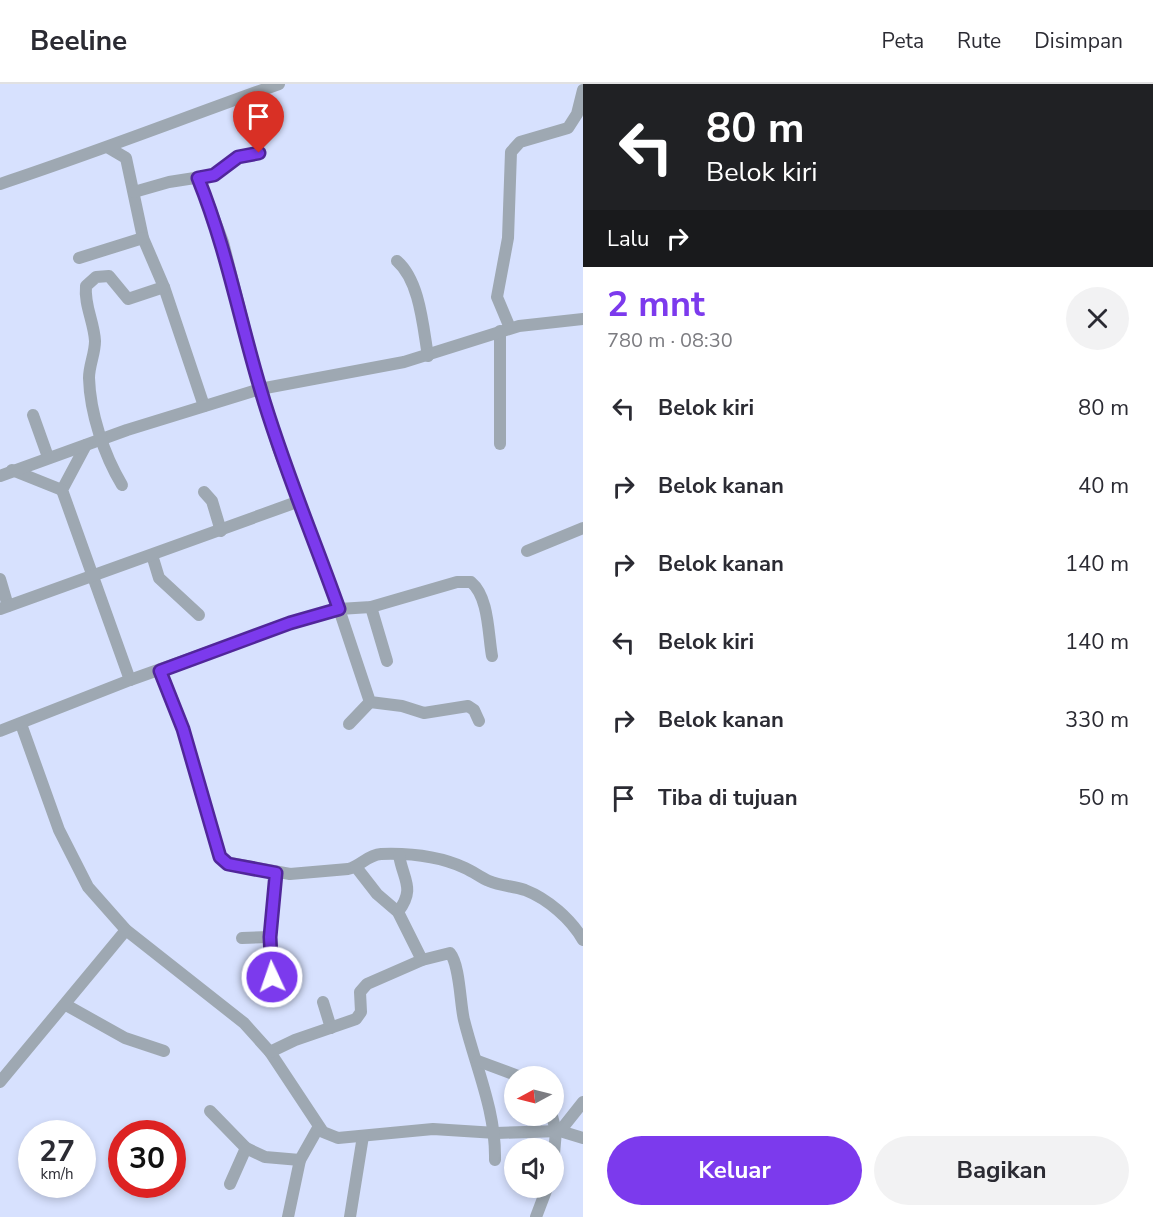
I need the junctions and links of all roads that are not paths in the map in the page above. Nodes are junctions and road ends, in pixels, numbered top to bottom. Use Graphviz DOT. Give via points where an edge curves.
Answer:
graph roads {
  1 [pos="279,84"];
  2 [pos="583,90"];
  3 [pos="130,140"];
  4 [pos="109,148"];
  5 [pos="259,153"];
  6 [pos="126,158"];
  7 [pos="198,178"];
  8 [pos="0,184"];
  9 [pos="134,192"];
  10 [pos="143,238"];
  11 [pos="79,258"];
  12 [pos="397,261"];
  13 [pos="164,287"];
  14 [pos="583,319"];
  15 [pos="505,330"];
  16 [pos="428,356"];
  17 [pos="260,389"];
  18 [pos="204,406"];
  19 [pos="33,415"];
  20 [pos="102,439"];
  21 [pos="500,444"];
  22 [pos="86,445"];
  23 [pos="48,457"];
  24 [pos="12,470"];
  25 [pos="0,476"];
  26 [pos="122,485"];
  27 [pos="62,490"];
  28 [pos="204,492"];
  29 [pos="297,502"];
  30 [pos="583,528"];
  31 [pos="221,531"];
  32 [pos="527,551"];
  33 [pos="152,555"];
  34 [pos="91,575"];
  35 [pos="0,579"];
  36 [pos="370,607"];
  37 [pos="4,608"];
  38 [pos="339,609"];
  39 [pos="199,615"];
  40 [pos="492,656"];
  41 [pos="387,661"];
  42 [pos="160,671"];
  43 [pos="130,680"];
  44 [pos="370,702"];
  45 [pos="478,722"];
  46 [pos="21,724"];
  47 [pos="350,724"];
  48 [pos="0,731"];
  49 [pos="399,855"];
  50 [pos="356,867"];
  51 [pos="276,873"];
  52 [pos="398,912"];
  53 [pos="126,930"];
  54 [pos="270,937"];
  55 [pos="242,938"];
  56 [pos="583,940"];
  57 [pos="422,960"];
  58 [pos="272,977"];
  59 [pos="324,1002"];
  60 [pos="66,1005"];
  61 [pos="331,1028"];
  62 [pos="164,1051"];
  63 [pos="270,1052"];
  64 [pos="478,1061"];
  65 [pos="504,1071"];
  66 [pos="0,1082"];
  67 [pos="583,1102"];
  68 [pos="210,1111"];
  69 [pos="556,1126"];
  70 [pos="318,1128"];
  71 [pos="558,1131"];
  72 [pos="496,1133"];
  73 [pos="363,1136"];
  74 [pos="557,1138"];
  75 [pos="583,1138"];
  76 [pos="246,1148"];
  77 [pos="300,1160"];
  78 [pos="495,1160"];
  79 [pos="230,1184"];
  80 [pos="543,1198"];
  81 [pos="288,1217"];
  82 [pos="350,1217"];
  83 [pos="536,1217"];
  1 -- 3 [label="street"];
  2 -- 15 [label="street" via="577,114 568,128 520,142 511,152 508,238 496,297"];
  3 -- 4 [label="street"];
  3 -- 6 [label="street"];
  4 -- 6 [label="street"];
  4 -- 8 [label="street"];
  5 -- 7 [label="street" via="238,157 214,175"];
  6 -- 9 [label="street"];
  7 -- 9 [label="street"];
  7 -- 17 [label="street" via="226,253"];
  9 -- 10 [label="street"];
  10 -- 11 [label="street"];
  10 -- 13 [label="street"];
  12 -- 16 [label="street" via="414,292"];
  13 -- 18 [label="street"];
  13 -- 20 [label="street" via="128,299 109,276 96,277 87,286 86,300 95,340 90,391"];
  14 -- 15 [label="street"];
  15 -- 16 [label="street"];
  15 -- 21 [label="street"];
  16 -- 17 [label="street"];
  17 -- 18 [label="street"];
  17 -- 29 [label="street"];
  18 -- 20 [label="street"];
  19 -- 23 [label="street"];
  20 -- 22 [label="street"];
  20 -- 26 [label="street"];
  22 -- 23 [label="street"];
  22 -- 27 [label="street"];
  23 -- 24 [label="street"];
  24 -- 25 [label="street"];
  24 -- 27 [label="street"];
  27 -- 34 [label="street"];
  28 -- 31 [label="street" via="212,501"];
  29 -- 31 [label="street"];
  29 -- 38 [label="street"];
  30 -- 32 [label="street"];
  31 -- 33 [label="street"];
  33 -- 34 [label="street"];
  33 -- 39 [label="street" via="159,578"];
  34 -- 37 [label="street"];
  34 -- 43 [label="street"];
  35 -- 37 [label="street"];
  36 -- 38 [label="street"];
  36 -- 40 [label="street" via="457,582 471,582 483,605"];
  36 -- 41 [label="street"];
  38 -- 42 [label="street"];
  38 -- 44 [label="street"];
  42 -- 43 [label="street"];
  42 -- 51 [label="street" via="183,729 220,857 228,864"];
  43 -- 46 [label="street"];
  44 -- 45 [label="street" via="424,713 468,706"];
  44 -- 47 [label="street"];
  46 -- 48 [label="street"];
  46 -- 53 [label="street" via="67,849 88,887"];
  49 -- 50 [label="street" via="371,856"];
  49 -- 52 [label="street" via="408,890"];
  49 -- 56 [label="street" via="441,859 490,882 524,890 552,906"];
  50 -- 51 [label="street" via="310,874"];
  50 -- 52 [label="street" via="376,894"];
  51 -- 54 [label="street"];
  52 -- 57 [label="street"];
  53 -- 60 [label="street"];
  53 -- 63 [label="street" via="244,1023"];
  54 -- 55 [label="street"];
  54 -- 58 [label="street"];
  57 -- 61 [label="street" via="367,984 360,990 358,1018"];
  57 -- 64 [label="street" via="452,954 465,1022"];
  59 -- 61 [label="street"];
  60 -- 62 [label="street" via="125,1038"];
  60 -- 66 [label="street"];
  61 -- 63 [label="street"];
  63 -- 70 [label="street"];
  64 -- 65 [label="street"];
  64 -- 72 [label="street"];
  67 -- 71 [label="street"];
  68 -- 76 [label="street"];
  69 -- 71 [label="street"];
  70 -- 73 [label="street" via="332,1137"];
  70 -- 77 [label="street"];
  71 -- 72 [label="street"];
  71 -- 74 [label="street"];
  71 -- 75 [label="street"];
  72 -- 73 [label="street" via="433,1129"];
  72 -- 78 [label="street"];
  73 -- 82 [label="street"];
  76 -- 77 [label="street" via="265,1157"];
  76 -- 79 [label="street"];
  77 -- 81 [label="street"];
  80 -- 83 [label="street"];
}
